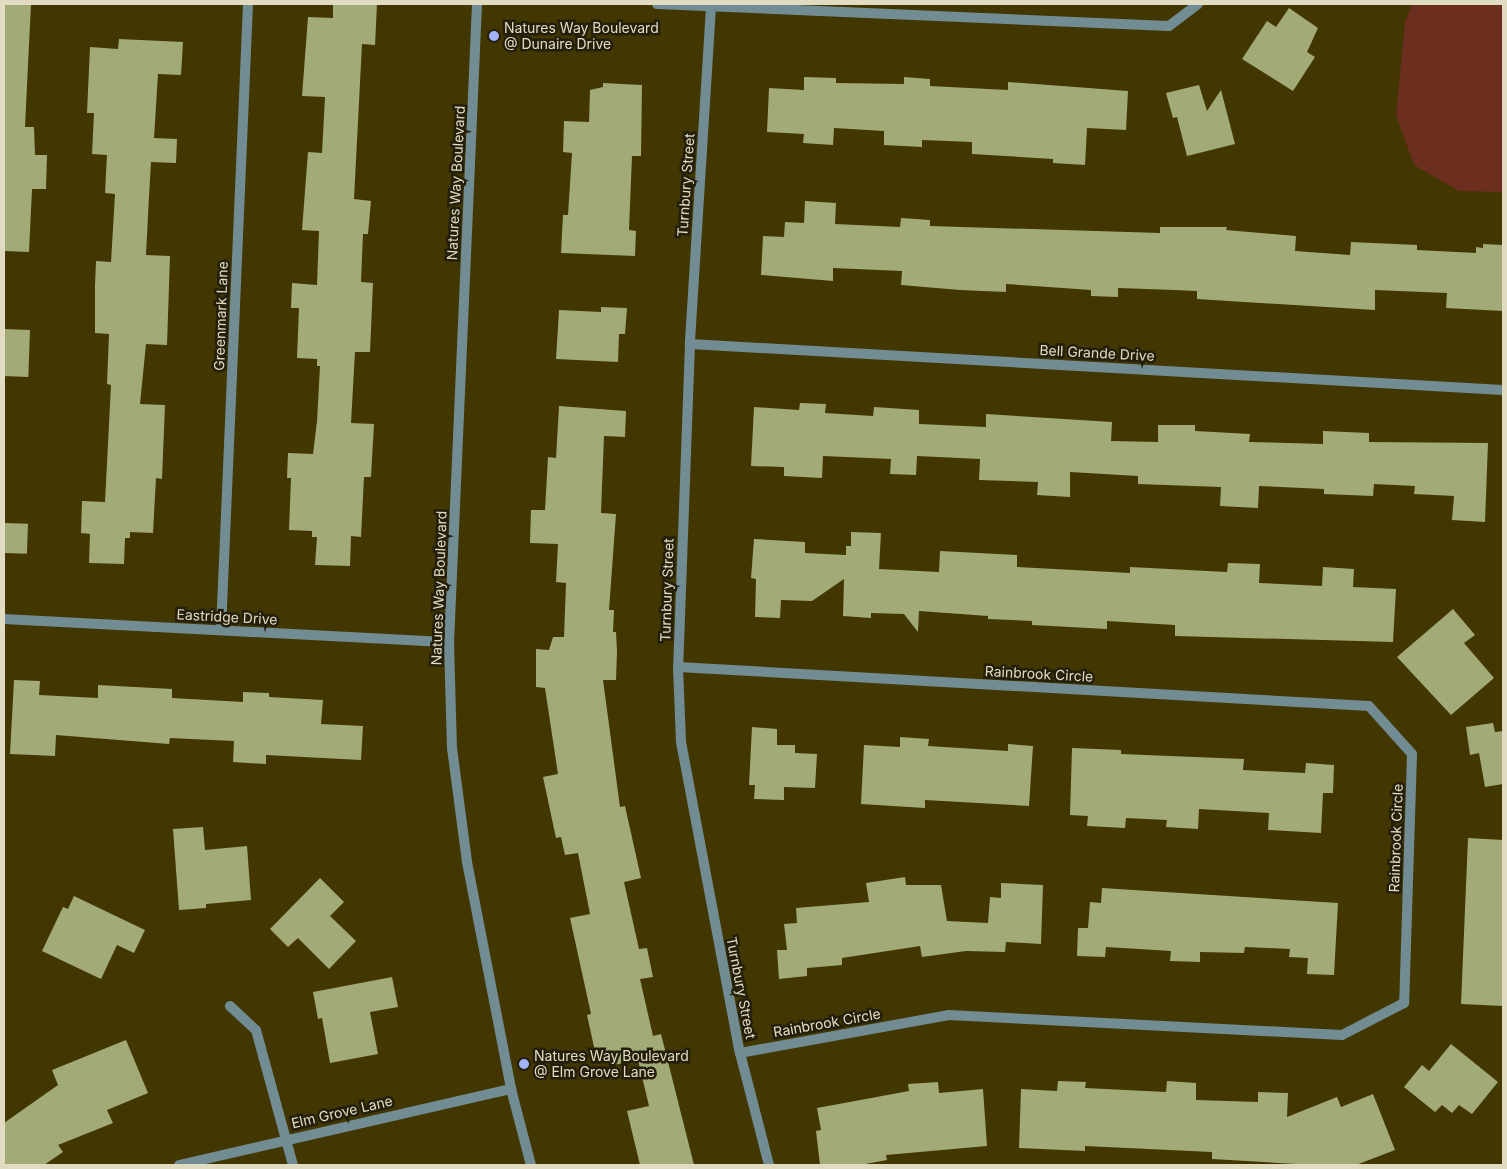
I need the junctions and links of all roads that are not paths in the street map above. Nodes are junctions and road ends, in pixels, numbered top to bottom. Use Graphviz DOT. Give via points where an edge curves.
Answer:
graph roads {
  1 [pos="248,4"];
  2 [pos="478,4"];
  3 [pos="657,4"];
  4 [pos="1198,4"];
  5 [pos="711,7"];
  6 [pos="690,344"];
  7 [pos="1503,390"];
  8 [pos="4,619"];
  9 [pos="221,630"];
  10 [pos="449,642"];
  11 [pos="678,667"];
  12 [pos="230,1006"];
  13 [pos="740,1053"];
  14 [pos="511,1089"];
  15 [pos="286,1139"];
  16 [pos="179,1165"];
  17 [pos="293,1165"];
  18 [pos="531,1165"];
  19 [pos="769,1165"];
  1 -- 9 [label="street, Greenmark Lane"];
  2 -- 10 [label="street, Natures Way Boulevard"];
  3 -- 5 [label="street"];
  4 -- 5 [label="street" via="1169,26"];
  5 -- 6 [label="street, Turnbury Street"];
  6 -- 7 [label="street, Bell Grande Drive"];
  6 -- 11 [label="street, Turnbury Street"];
  8 -- 9 [label="street, Eastridge Drive"];
  9 -- 10 [label="street, Eastridge Drive"];
  10 -- 14 [label="street, Natures Way Boulevard" via="454,767 468,862"];
  11 -- 13 [label="street, Turnbury Street" via="681,742"];
  11 -- 13 [label="street, Rainbrook Circle" via="1369,706 1412,754 1404,1003 1342,1035 949,1015"];
  12 -- 15 [label="street" via="256,1030"];
  13 -- 19 [label="street, Turnbury Street"];
  14 -- 15 [label="street, Elm Grove Lane"];
  14 -- 18 [label="street, Natures Way Boulevard"];
  15 -- 16 [label="street, Elm Grove Lane"];
  15 -- 17 [label="street"];
}
